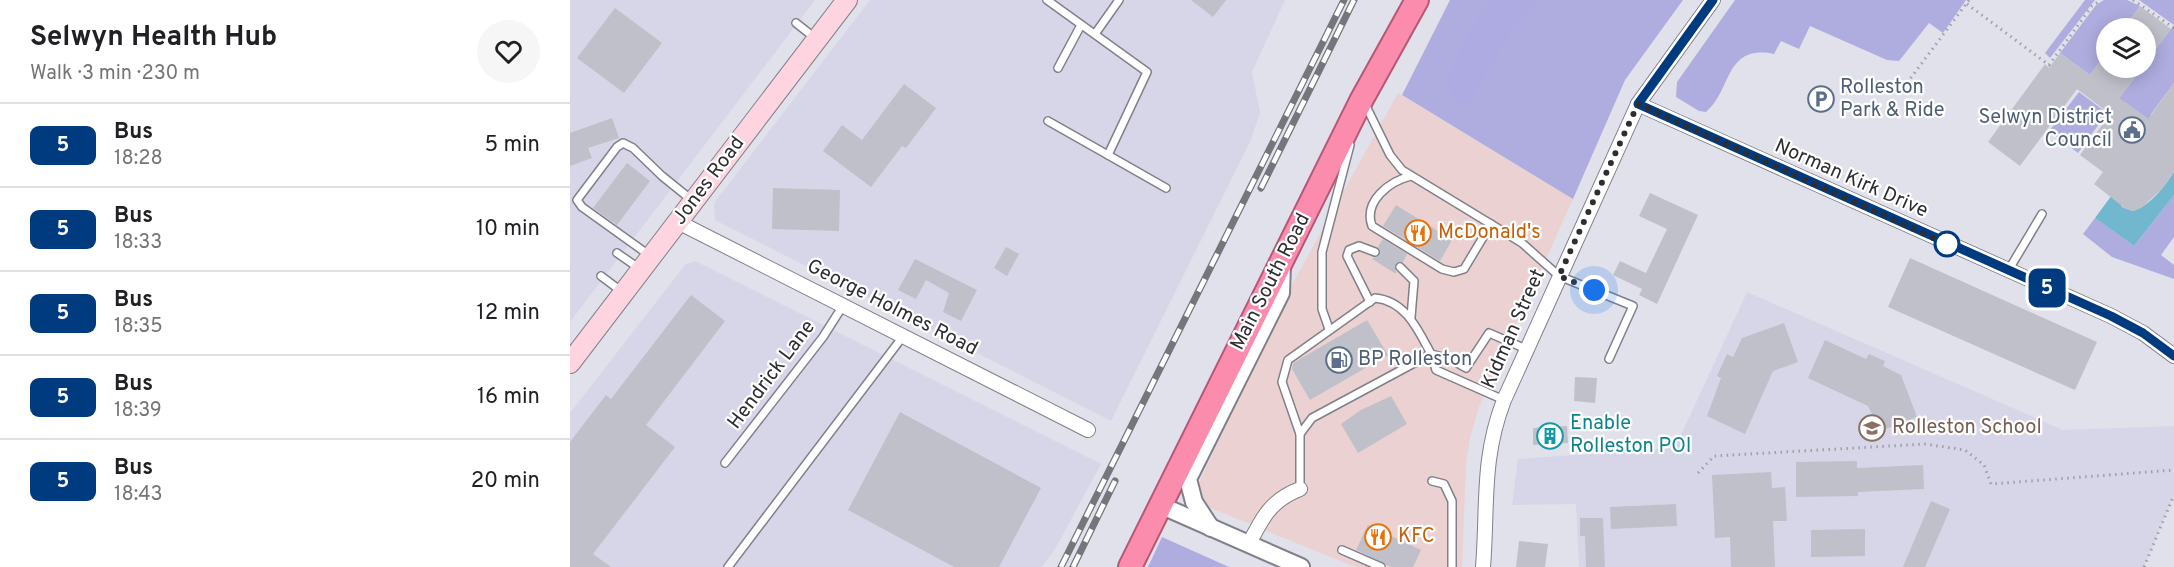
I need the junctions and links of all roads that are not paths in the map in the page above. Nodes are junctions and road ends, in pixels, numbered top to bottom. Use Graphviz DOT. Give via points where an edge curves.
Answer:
graph roads {
  1 [pos="847,0"];
  2 [pos="1047,0"];
  3 [pos="1119,0"];
  4 [pos="1417,0"];
  5 [pos="1713,0"];
  6 [pos="796,23"];
  7 [pos="1081,25"];
  8 [pos="1095,34"];
  9 [pos="817,40"];
  10 [pos="1058,68"];
  11 [pos="1362,99"];
  12 [pos="1638,104"];
  13 [pos="1048,121"];
  14 [pos="1108,155"];
  15 [pos="1411,176"];
  16 [pos="1166,188"];
  17 [pos="694,201"];
  18 [pos="2042,214"];
  19 [pos="678,222"];
  20 [pos="1491,224"];
  21 [pos="1375,252"];
  22 [pos="617,253"];
  23 [pos="1283,258"];
  24 [pos="646,263"];
  25 [pos="1400,267"];
  26 [pos="2008,271"];
  27 [pos="601,276"];
  28 [pos="1559,276"];
  29 [pos="623,293"];
  30 [pos="1370,302"];
  31 [pos="844,304"];
  32 [pos="1411,317"];
  33 [pos="1329,329"];
  34 [pos="904,335"];
  35 [pos="1526,349"];
  36 [pos="1431,354"];
  37 [pos="2174,356"];
  38 [pos="1609,359"];
  39 [pos="570,363"];
  40 [pos="1504,400"];
  41 [pos="1088,430"];
  42 [pos="1300,434"];
  43 [pos="725,464"];
  44 [pos="1431,482"];
  45 [pos="1300,489"];
  46 [pos="1160,505"];
  47 [pos="1211,528"];
  48 [pos="1249,544"];
  49 [pos="1342,550"];
  50 [pos="728,567"];
  51 [pos="1130,567"];
  52 [pos="1300,567"];
  53 [pos="1381,567"];
  54 [pos="1452,567"];
  55 [pos="1483,567"];
  1 -- 9 [label="main road, Jones Road"];
  2 -- 7 [label="lane"];
  3 -- 8 [label="lane"];
  4 -- 11 [label="highway, Main South Road"];
  5 -- 12 [label="street, Kidman Street"];
  6 -- 9 [label="lane"];
  7 -- 8 [label="lane"];
  7 -- 10 [label="lane"];
  8 -- 14 [label="lane" via="1147,72"];
  9 -- 17 [label="main road, Jones Road"];
  11 -- 15 [label="lane" via="1390,155"];
  11 -- 23 [label="highway, Main South Road"];
  11 -- 33 [label="lane" via="1322,252 1322,309"];
  12 -- 26 [label="street, Norman Kirk Drive"];
  12 -- 28 [label="street, Kidman Street"];
  13 -- 14 [label="lane"];
  14 -- 16 [label="lane"];
  15 -- 20 [label="lane"];
  15 -- 20 [label="lane" via="1384,188 1370,213 1372,226 1442,269 1464,269"];
  17 -- 19 [label="main road, Jones Road"];
  17 -- 24 [label="lane" via="623,143 579,195 577,200 582,207"];
  18 -- 26 [label="lane"];
  19 -- 24 [label="main road, Jones Road"];
  19 -- 31 [label="street, George Holmes Road"];
  20 -- 28 [label="lane" via="1522,243"];
  21 -- 30 [label="lane" via="1359,246 1349,250 1347,256"];
  22 -- 24 [label="lane"];
  23 -- 46 [label="highway, Main South Road"];
  23 -- 47 [label="street" via="1281,293 1188,479 1194,502"];
  24 -- 29 [label="main road, Jones Road"];
  25 -- 32 [label="lane" via="1414,281"];
  26 -- 37 [label="street, Norman Kirk Drive" via="2127,324"];
  27 -- 29 [label="lane"];
  28 -- 35 [label="street, Kidman Street"];
  28 -- 38 [label="lane" via="1633,306"];
  29 -- 39 [label="main road, Jones Road"];
  30 -- 32 [label="lane" via="1375,298 1388,299"];
  30 -- 33 [label="lane"];
  31 -- 34 [label="street, George Holmes Road"];
  31 -- 43 [label="lane, Hendrick Lane"];
  32 -- 36 [label="lane"];
  33 -- 42 [label="lane" via="1288,360 1282,382"];
  34 -- 41 [label="street, George Holmes Road"];
  34 -- 50 [label="lane"];
  35 -- 36 [label="lane" via="1489,333 1466,368"];
  35 -- 40 [label="street, Kidman Street"];
  36 -- 40 [label="lane" via="1436,370"];
  36 -- 42 [label="lane" via="1312,418"];
  40 -- 55 [label="street, Kidman Street" via="1486,467"];
  42 -- 45 [label="lane"];
  44 -- 54 [label="lane" via="1444,484 1451,494"];
  45 -- 48 [label="street" via="1268,507"];
  46 -- 47 [label="street"];
  46 -- 51 [label="highway, Main South Road"];
  47 -- 48 [label="street"];
  48 -- 52 [label="street"];
  49 -- 53 [label="lane"];
}
